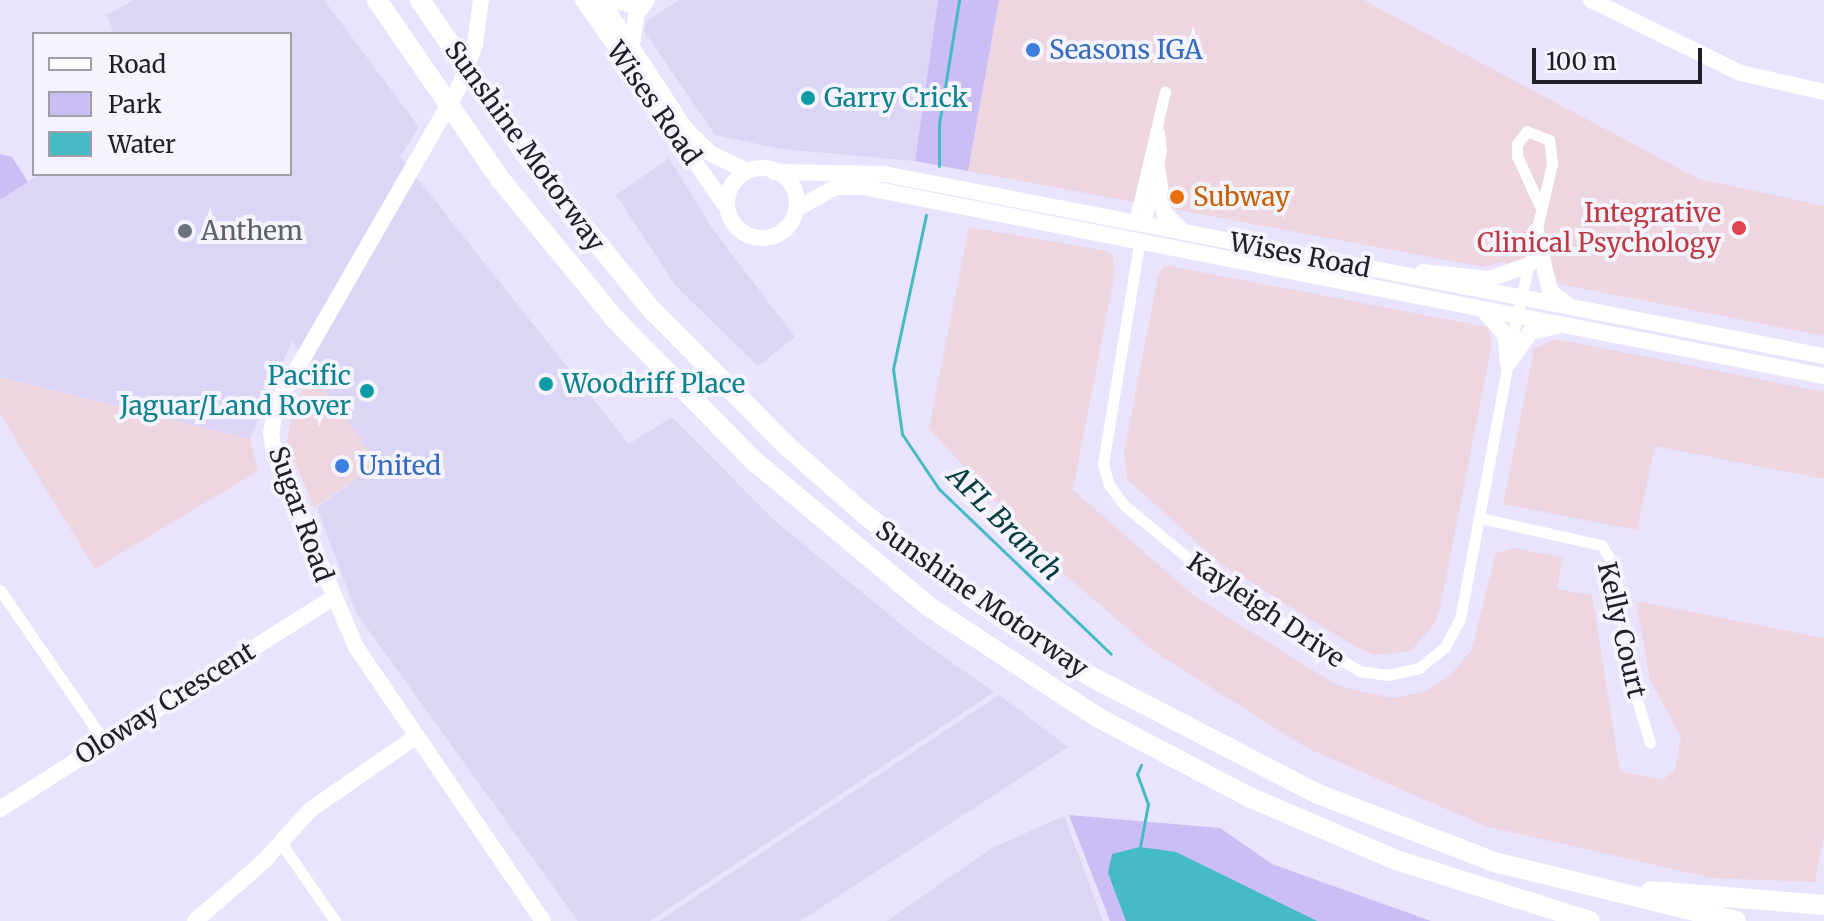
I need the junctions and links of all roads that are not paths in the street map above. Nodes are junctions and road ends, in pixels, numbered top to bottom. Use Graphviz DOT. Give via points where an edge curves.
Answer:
graph roads {
  1 [pos="361,0"];
  2 [pos="377,0"];
  3 [pos="420,0"];
  4 [pos="481,0"];
  5 [pos="492,0"];
  6 [pos="583,0"];
  7 [pos="601,0"];
  8 [pos="611,0"];
  9 [pos="646,0"];
  10 [pos="1591,0"];
  11 [pos="401,36"];
  12 [pos="632,45"];
  13 [pos="459,87"];
  14 [pos="1165,92"];
  15 [pos="1824,92"];
  16 [pos="1158,127"];
  17 [pos="1157,167"];
  18 [pos="745,170"];
  19 [pos="774,172"];
  20 [pos="725,205"];
  21 [pos="1540,206"];
  22 [pos="798,208"];
  23 [pos="1139,223"];
  24 [pos="1536,231"];
  25 [pos="1183,232"];
  26 [pos="1139,244"];
  27 [pos="1529,265"];
  28 [pos="1397,274"];
  29 [pos="1521,298"];
  30 [pos="1573,308"];
  31 [pos="1482,310"];
  32 [pos="1517,316"];
  33 [pos="1568,326"];
  34 [pos="1824,356"];
  35 [pos="1508,364"];
  36 [pos="1824,376"];
  37 [pos="1480,518"];
  38 [pos="2,598"];
  39 [pos="332,598"];
  40 [pos="414,738"];
  41 [pos="104,741"];
  42 [pos="1650,743"];
  43 [pos="0,809"];
  44 [pos="281,843"];
  45 [pos="1431,873"];
  46 [pos="1608,893"];
  47 [pos="1824,905"];
  48 [pos="195,921"];
  49 [pos="335,921"];
  50 [pos="543,921"];
  51 [pos="1536,921"];
  52 [pos="1590,921"];
  53 [pos="1736,921"];
  1 -- 11 [label="highway" via="377,21"];
  2 -- 11 [label="highway, Sunshine Motorway"];
  3 -- 46 [label="highway, Sunshine Motorway" via="488,103 608,259 729,391 863,513 973,598 1088,675 1264,769 1433,840"];
  4 -- 13 [label="main road, Sugar Road" via="475,44"];
  5 -- 13 [label="main road" via="482,50"];
  6 -- 20 [label="main road, Wises Road"];
  7 -- 12 [label="main road, Wises Road"];
  8 -- 9 [label="main road"];
  9 -- 12 [label="main road" via="636,15"];
  10 -- 15 [label="main road" via="1741,73"];
  11 -- 45 [label="highway, Sunshine Motorway" via="468,136 564,261 675,384 799,501 916,596 1051,689 1192,769 1328,833"];
  12 -- 18 [label="main road, Wises Road" via="698,142"];
  13 -- 39 [label="main road, Sugar Road" via="276,405 274,454"];
  14 -- 16 [label="street"];
  16 -- 17 [label="street"];
  16 -- 23 [label="street"];
  17 -- 23 [label="street"];
  17 -- 25 [label="main road" via="1164,213"];
  18 -- 19 [label="main road"];
  18 -- 20 [label="main road" via="728,187"];
  19 -- 22 [label="main road" via="791,184"];
  19 -- 23 [label="main road, Wises Road" via="884,174"];
  20 -- 22 [label="main road" via="738,227 769,239 790,227"];
  21 -- 21 [label="street, Kayleigh Drive" via="1517,156 1517,144 1527,131 1549,140 1553,152"];
  21 -- 24 [label="street, Kayleigh Drive"];
  22 -- 26 [label="main road, Wises Road" via="836,187 863,187"];
  23 -- 25 [label="main road, Wises Road"];
  23 -- 26 [label="main road, Kayleigh Drive"];
  24 -- 27 [label="street, Kayleigh Drive"];
  24 -- 30 [label="main road" via="1550,291"];
  25 -- 28 [label="main road, Wises Road"];
  26 -- 31 [label="main road, Wises Road"];
  26 -- 37 [label="street, Kayleigh Drive" via="1103,464 1109,485 1125,506 1190,562 1359,671 1387,675 1419,668 1445,647 1460,619"];
  27 -- 28 [label="main road" via="1489,279 1442,271"];
  27 -- 29 [label="street, Kayleigh Drive"];
  28 -- 29 [label="main road, Wises Road"];
  29 -- 30 [label="main road, Wises Road"];
  29 -- 32 [label="street, Kayleigh Drive"];
  30 -- 34 [label="main road, Wises Road"];
  31 -- 32 [label="main road, Wises Road"];
  31 -- 35 [label="main road" via="1505,334"];
  32 -- 33 [label="main road, Wises Road"];
  32 -- 35 [label="street, Kayleigh Drive"];
  33 -- 35 [label="main road" via="1530,332"];
  33 -- 36 [label="main road, Wises Road"];
  35 -- 37 [label="street, Kayleigh Drive"];
  37 -- 42 [label="street, Kelly Court" via="1601,545 1613,563 1634,690"];
  38 -- 41 [label="street"];
  39 -- 40 [label="main road, Sugar Road" via="356,647"];
  39 -- 41 [label="main road, Oloway Crescent"];
  40 -- 44 [label="main road" via="310,810"];
  40 -- 50 [label="main road, Sugar Road"];
  41 -- 43 [label="main road, Oloway Crescent"];
  44 -- 48 [label="main road"];
  44 -- 49 [label="street"];
  45 -- 51 [label="highway" via="1456,891"];
  45 -- 52 [label="highway, Sunshine Motorway"];
  46 -- 47 [label="highway" via="1639,889"];
  46 -- 53 [label="highway, Sunshine Motorway"];
}
